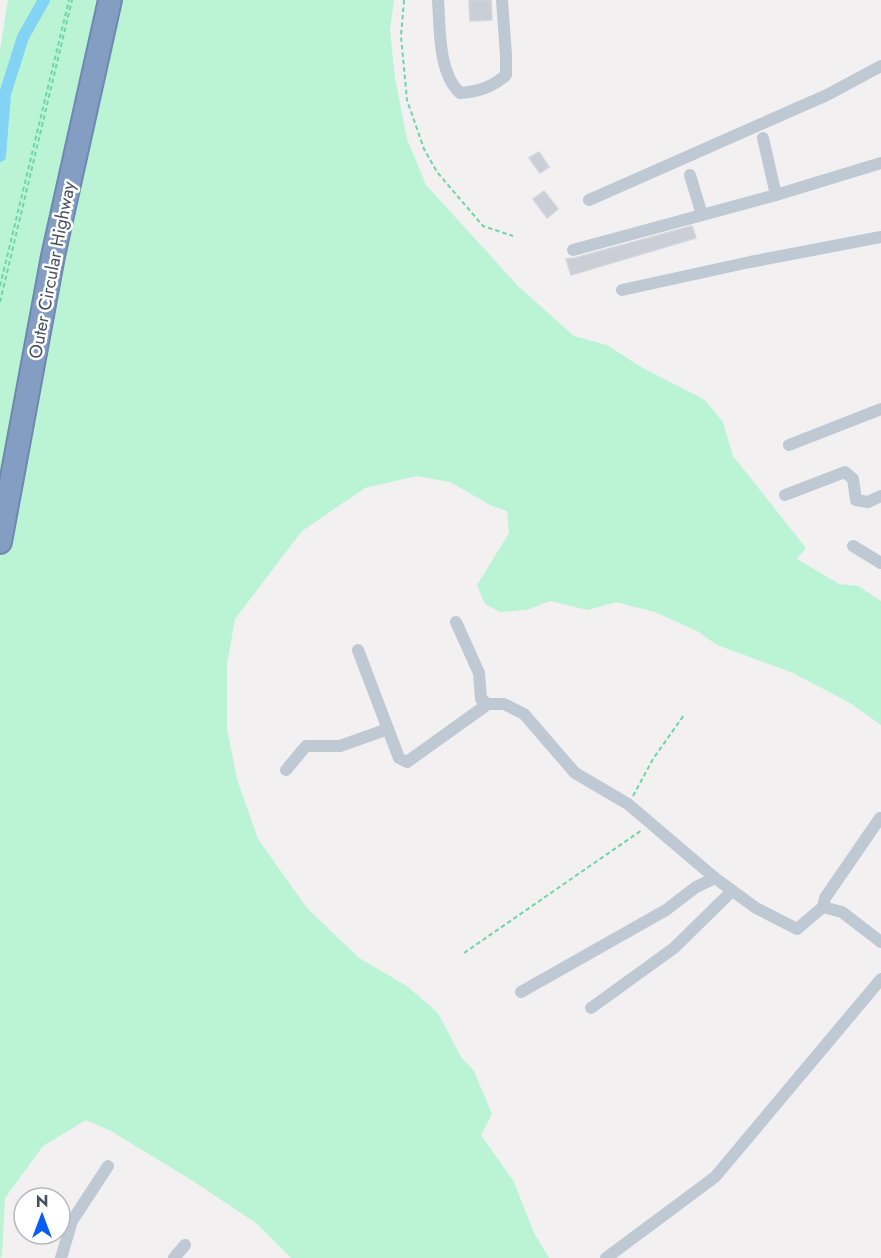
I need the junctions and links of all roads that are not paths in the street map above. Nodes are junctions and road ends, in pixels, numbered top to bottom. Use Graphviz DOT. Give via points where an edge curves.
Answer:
graph roads {
  1 [pos="96,0"];
  2 [pos="110,0"];
  3 [pos="438,0"];
  4 [pos="502,0"];
  5 [pos="881,66"];
  6 [pos="763,138"];
  7 [pos="881,163"];
  8 [pos="690,175"];
  9 [pos="777,195"];
  10 [pos="589,200"];
  11 [pos="702,215"];
  12 [pos="881,237"];
  13 [pos="573,250"];
  14 [pos="622,290"];
  15 [pos="881,409"];
  16 [pos="789,446"];
  17 [pos="0,458"];
  18 [pos="785,495"];
  19 [pos="881,496"];
  20 [pos="0,542"];
  21 [pos="853,546"];
  22 [pos="878,558"];
  23 [pos="456,622"];
  24 [pos="358,650"];
  25 [pos="488,704"];
  26 [pos="388,729"];
  27 [pos="286,770"];
  28 [pos="880,818"];
  29 [pos="715,878"];
  30 [pos="732,891"];
  31 [pos="823,907"];
  32 [pos="881,942"];
  33 [pos="881,979"];
  34 [pos="521,992"];
  35 [pos="591,1008"];
  36 [pos="108,1166"];
  37 [pos="185,1245"];
  38 [pos="61,1258"];
  39 [pos="174,1258"];
  40 [pos="606,1258"];
  1 -- 17 [label="highway, Outer Circular Highway" via="38,253"];
  2 -- 20 [label="highway, Outer Circular Highway" via="53,256"];
  3 -- 4 [label="street" via="447,74 460,93 493,85 506,75"];
  5 -- 10 [label="street" via="826,95"];
  6 -- 9 [label="street"];
  7 -- 9 [label="street"];
  8 -- 11 [label="street"];
  9 -- 11 [label="street"];
  11 -- 13 [label="street"];
  12 -- 14 [label="street"];
  15 -- 16 [label="street"];
  18 -- 19 [label="street" via="845,472 853,479 856,500 868,502"];
  21 -- 22 [label="street"];
  23 -- 25 [label="street" via="479,673 481,699"];
  24 -- 26 [label="street"];
  25 -- 26 [label="street" via="407,762 399,758"];
  25 -- 29 [label="street" via="504,704 524,714 575,773 628,804"];
  26 -- 27 [label="street" via="340,746 306,746"];
  28 -- 31 [label="street" via="825,898"];
  29 -- 30 [label="street"];
  29 -- 34 [label="street"];
  30 -- 31 [label="street" via="797,928"];
  30 -- 35 [label="street" via="674,948"];
  31 -- 32 [label="street" via="842,912"];
  33 -- 40 [label="street" via="715,1177"];
  36 -- 38 [label="street" via="72,1221"];
  37 -- 39 [label="street"];
}
